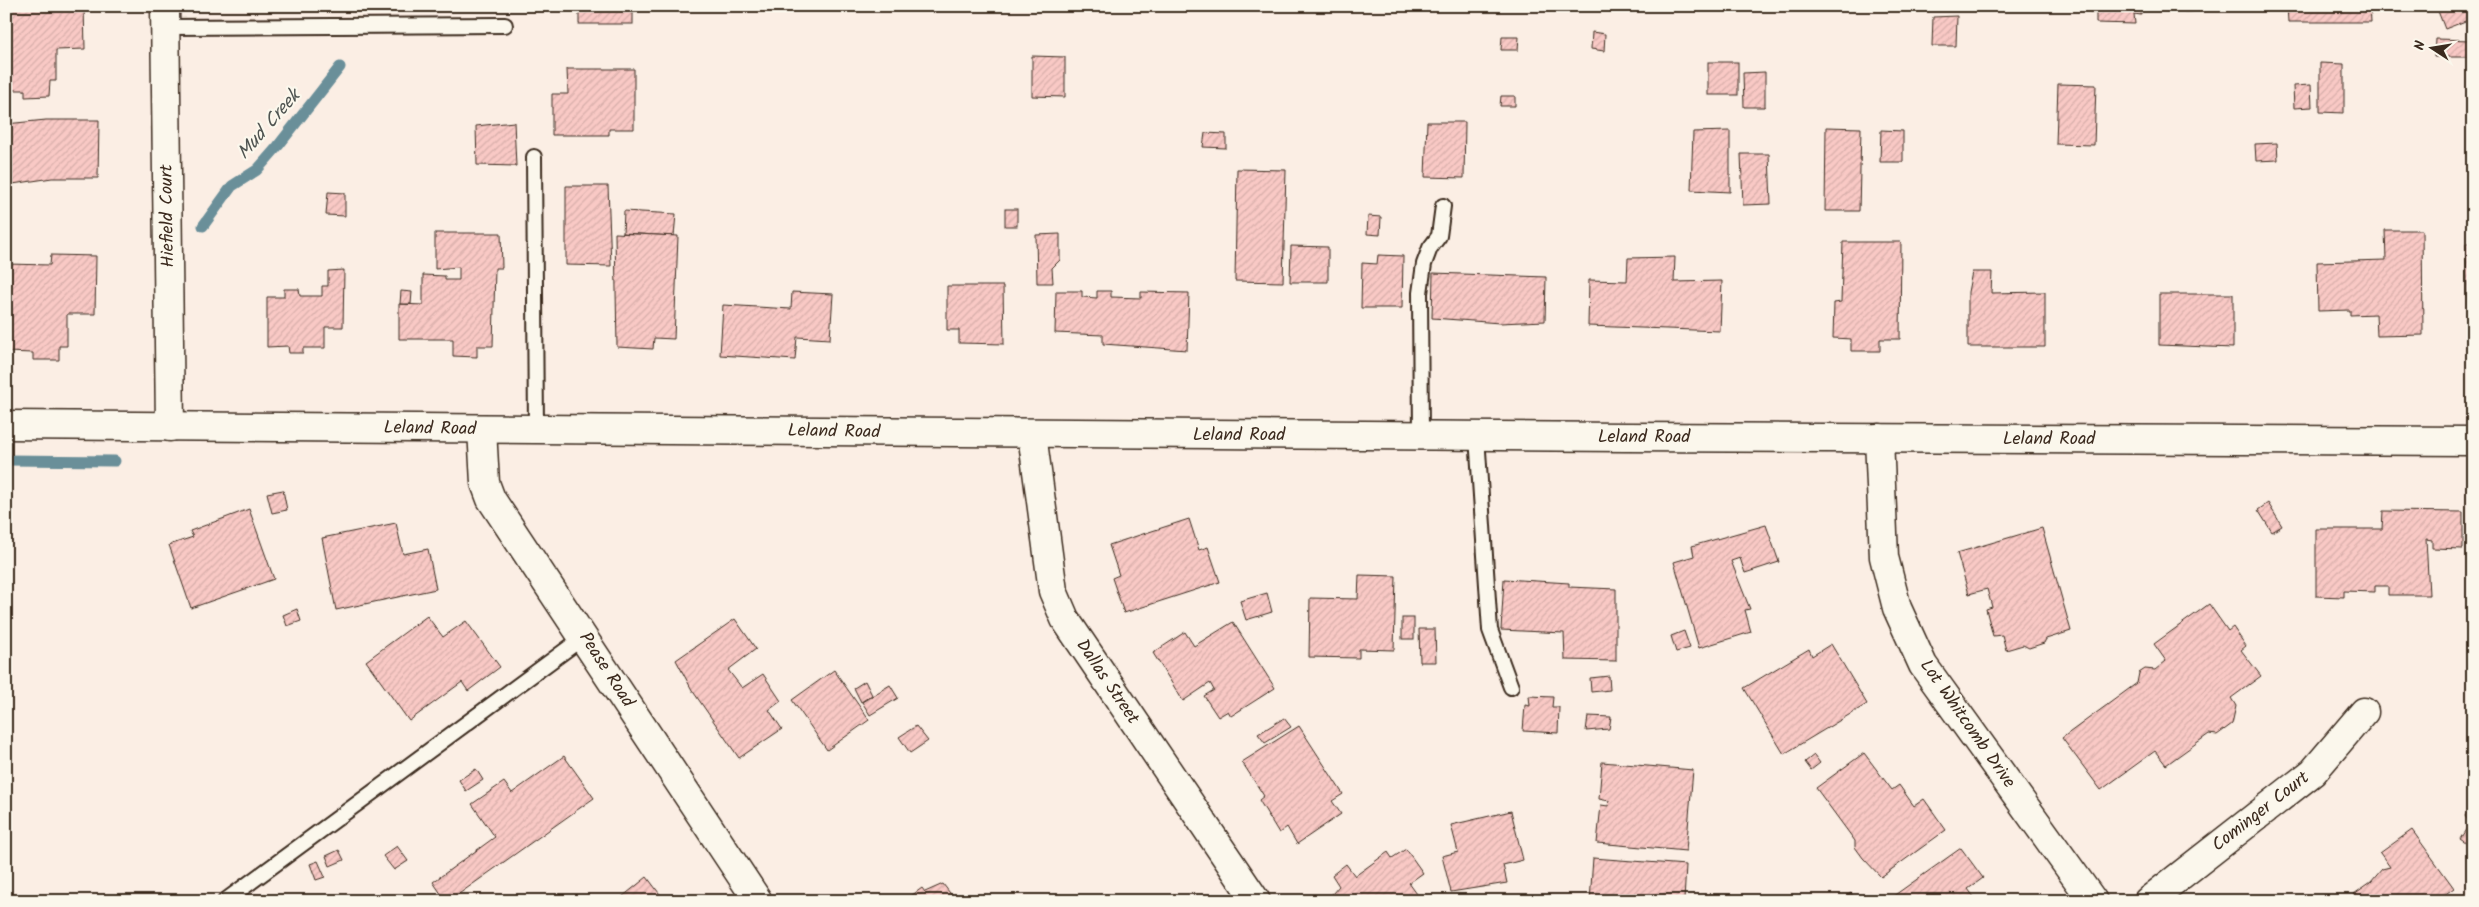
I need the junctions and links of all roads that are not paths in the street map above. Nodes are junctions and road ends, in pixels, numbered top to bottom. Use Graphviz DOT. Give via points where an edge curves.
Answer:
graph roads {
  1 [pos="165,16"];
  2 [pos="505,25"];
  3 [pos="534,157"];
  4 [pos="1443,206"];
  5 [pos="6,425"];
  6 [pos="170,427"];
  7 [pos="482,429"];
  8 [pos="536,430"];
  9 [pos="1032,434"];
  10 [pos="1420,436"];
  11 [pos="1477,436"];
  12 [pos="1879,438"];
  13 [pos="2473,440"];
  14 [pos="585,636"];
  15 [pos="1511,687"];
  16 [pos="2364,712"];
  17 [pos="225,901"];
  18 [pos="758,901"];
  19 [pos="1256,901"];
  20 [pos="2093,901"];
  21 [pos="2148,901"];
  1 -- 2 [label="lane"];
  1 -- 6 [label="main road, Hiefield Court"];
  3 -- 8 [label="lane"];
  4 -- 10 [label="lane" via="1439,236 1424,264 1420,293"];
  5 -- 6 [label="main road, Leland Road"];
  6 -- 7 [label="main road, Leland Road"];
  7 -- 8 [label="main road, Leland Road"];
  7 -- 14 [label="main road, Pease Road" via="484,483 491,499"];
  8 -- 9 [label="main road, Leland Road"];
  9 -- 10 [label="main road, Leland Road"];
  9 -- 19 [label="main road, Dallas Street" via="1053,591 1065,618"];
  10 -- 11 [label="main road, Leland Road"];
  11 -- 12 [label="main road, Leland Road"];
  11 -- 15 [label="lane" via="1490,630"];
  12 -- 13 [label="main road, Leland Road"];
  12 -- 20 [label="main road, Lot Whitcomb Drive" via="1884,557 1897,608 1923,665"];
  14 -- 17 [label="lane"];
  14 -- 18 [label="main road, Pease Road"];
  16 -- 21 [label="main road, Cominger Court" via="2313,772"];
}
